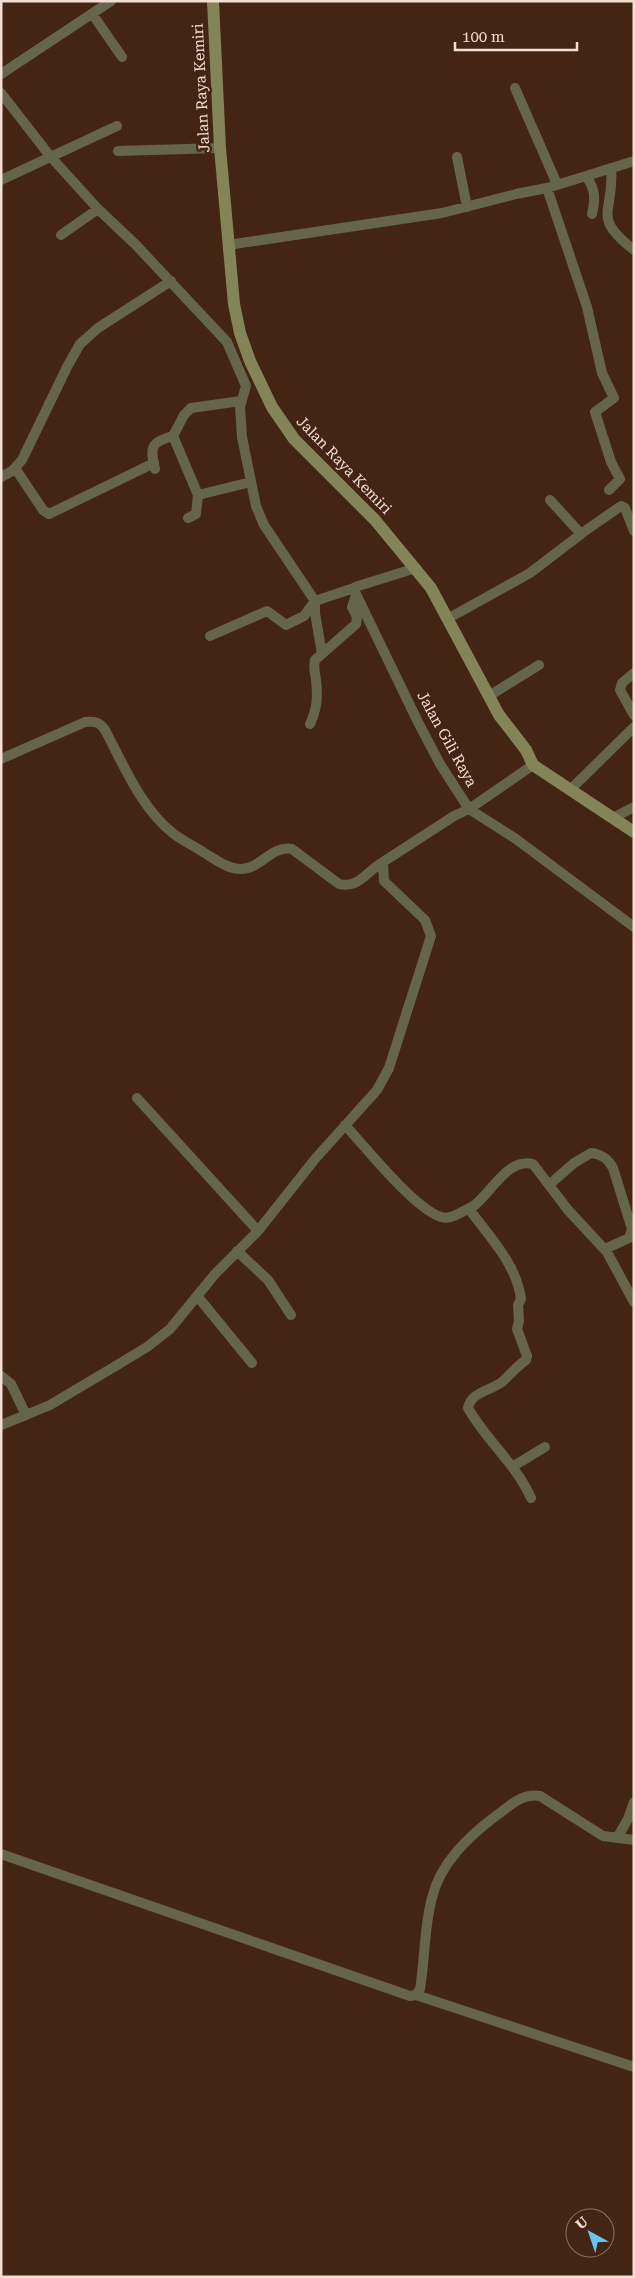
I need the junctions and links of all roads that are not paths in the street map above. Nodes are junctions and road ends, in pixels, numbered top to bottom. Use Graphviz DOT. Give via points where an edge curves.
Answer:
graph roads {
  1 [pos="111,1"];
  2 [pos="213,1"];
  3 [pos="93,15"];
  4 [pos="122,57"];
  5 [pos="1,74"];
  6 [pos="516,88"];
  7 [pos="1,93"];
  8 [pos="117,126"];
  9 [pos="220,148"];
  10 [pos="118,151"];
  11 [pos="50,156"];
  12 [pos="457,157"];
  13 [pos="634,161"];
  14 [pos="611,168"];
  15 [pos="586,176"];
  16 [pos="1,180"];
  17 [pos="552,186"];
  18 [pos="467,207"];
  19 [pos="98,209"];
  20 [pos="592,214"];
  21 [pos="61,234"];
  22 [pos="228,245"];
  23 [pos="634,250"];
  24 [pos="171,281"];
  25 [pos="232,338"];
  26 [pos="241,402"];
  27 [pos="172,436"];
  28 [pos="15,468"];
  29 [pos="1,477"];
  30 [pos="251,482"];
  31 [pos="609,490"];
  32 [pos="198,494"];
  33 [pos="550,500"];
  34 [pos="188,518"];
  35 [pos="634,531"];
  36 [pos="582,533"];
  37 [pos="416,568"];
  38 [pos="355,592"];
  39 [pos="315,601"];
  40 [pos="449,618"];
  41 [pos="210,636"];
  42 [pos="322,654"];
  43 [pos="539,665"];
  44 [pos="634,673"];
  45 [pos="489,696"];
  46 [pos="634,715"];
  47 [pos="310,724"];
  48 [pos="634,727"];
  49 [pos="1,759"];
  50 [pos="533,765"];
  51 [pos="572,789"];
  52 [pos="634,807"];
  53 [pos="469,809"];
  54 [pos="613,818"];
  55 [pos="634,832"];
  56 [pos="383,862"];
  57 [pos="634,927"];
  58 [pos="137,1098"];
  59 [pos="345,1125"];
  60 [pos="549,1185"];
  61 [pos="469,1209"];
  62 [pos="258,1230"];
  63 [pos="605,1249"];
  64 [pos="237,1251"];
  65 [pos="198,1297"];
  66 [pos="634,1302"];
  67 [pos="291,1315"];
  68 [pos="252,1363"];
  69 [pos="1,1376"];
  70 [pos="26,1415"];
  71 [pos="1,1425"];
  72 [pos="545,1448"];
  73 [pos="512,1467"];
  74 [pos="531,1498"];
  75 [pos="633,1804"];
  76 [pos="617,1838"];
  77 [pos="634,1840"];
  78 [pos="1,1854"];
  79 [pos="416,1995"];
  80 [pos="634,2067"];
  1 -- 3 [label="street"];
  2 -- 9 [label="street, Jalan Raya Kemiri"];
  3 -- 4 [label="street"];
  3 -- 5 [label="street"];
  6 -- 17 [label="street"];
  7 -- 11 [label="street"];
  8 -- 11 [label="street"];
  9 -- 10 [label="street"];
  9 -- 22 [label="street, Jalan Raya Kemiri"];
  11 -- 16 [label="street"];
  11 -- 19 [label="street"];
  12 -- 18 [label="street"];
  13 -- 14 [label="street"];
  14 -- 15 [label="street"];
  14 -- 23 [label="street" via="612,188 606,215 614,233"];
  15 -- 17 [label="street"];
  15 -- 20 [label="street" via="595,193"];
  17 -- 18 [label="street"];
  17 -- 31 [label="street" via="587,307 602,373 614,398 595,412 620,479"];
  18 -- 22 [label="street" via="389,222"];
  19 -- 21 [label="street"];
  19 -- 24 [label="street"];
  22 -- 25 [label="street, Jalan Raya Kemiri" via="234,304"];
  24 -- 25 [label="street"];
  24 -- 28 [label="street" via="98,328 80,344"];
  25 -- 26 [label="street" via="245,380"];
  25 -- 37 [label="street, Jalan Raya Kemiri" via="250,361 288,432 375,520"];
  26 -- 27 [label="street" via="191,408"];
  26 -- 30 [label="street" via="243,447"];
  27 -- 28 [label="street" via="160,439 154,445 154,466 49,514"];
  27 -- 32 [label="street"];
  28 -- 29 [label="street"];
  30 -- 32 [label="street"];
  30 -- 39 [label="street" via="264,525"];
  32 -- 34 [label="street" via="196,514"];
  33 -- 36 [label="street"];
  35 -- 36 [label="street" via="625,508 621,506"];
  36 -- 40 [label="street" via="530,573"];
  37 -- 38 [label="street"];
  37 -- 40 [label="street, Jalan Raya Kemiri"];
  38 -- 39 [label="street"];
  38 -- 42 [label="street" via="352,607 358,621"];
  38 -- 53 [label="street, Jalan Gili Raya" via="422,730"];
  39 -- 41 [label="street" via="304,616 290,624 283,624 267,611"];
  39 -- 42 [label="street"];
  40 -- 45 [label="street, Jalan Raya Kemiri"];
  42 -- 47 [label="street" via="313,666 317,700 316,713"];
  43 -- 45 [label="street"];
  44 -- 46 [label="street" via="622,683 620,690"];
  45 -- 50 [label="street, Jalan Raya Kemiri"];
  48 -- 51 [label="street"];
  49 -- 56 [label="street" via="85,722 95,721 106,730 136,790 168,829 226,865 245,869 280,848 292,849 339,884 347,886"];
  50 -- 51 [label="street, Jalan Raya Kemiri"];
  50 -- 53 [label="street"];
  51 -- 54 [label="street, Jalan Raya Kemiri"];
  52 -- 54 [label="street"];
  53 -- 56 [label="street"];
  53 -- 57 [label="street, Jalan Gili Raya" via="516,839"];
  54 -- 55 [label="street, Jalan Raya Kemiri"];
  56 -- 59 [label="street" via="384,881 425,920 431,936 389,1068 377,1090"];
  58 -- 62 [label="street"];
  59 -- 61 [label="street" via="428,1210 450,1217"];
  59 -- 62 [label="street"];
  60 -- 61 [label="street" via="533,1164 517,1164"];
  60 -- 63 [label="street"];
  60 -- 63 [label="street" via="591,1152 608,1159 632,1228 629,1238"];
  61 -- 73 [label="street" via="506,1261 520,1293 517,1329 528,1356 502,1382 476,1395 468,1408"];
  62 -- 64 [label="street"];
  63 -- 66 [label="street"];
  64 -- 65 [label="street"];
  64 -- 67 [label="street" via="268,1280"];
  65 -- 68 [label="street"];
  65 -- 70 [label="street" via="170,1329 147,1347 50,1405"];
  69 -- 70 [label="street" via="11,1384"];
  70 -- 71 [label="street"];
  72 -- 73 [label="street"];
  73 -- 74 [label="street"];
  75 -- 76 [label="street"];
  76 -- 77 [label="street"];
  76 -- 79 [label="street" via="603,1836 540,1796 529,1794 477,1830 440,1877 432,1898"];
  78 -- 79 [label="street" via="410,1996"];
  79 -- 80 [label="street"];
}
